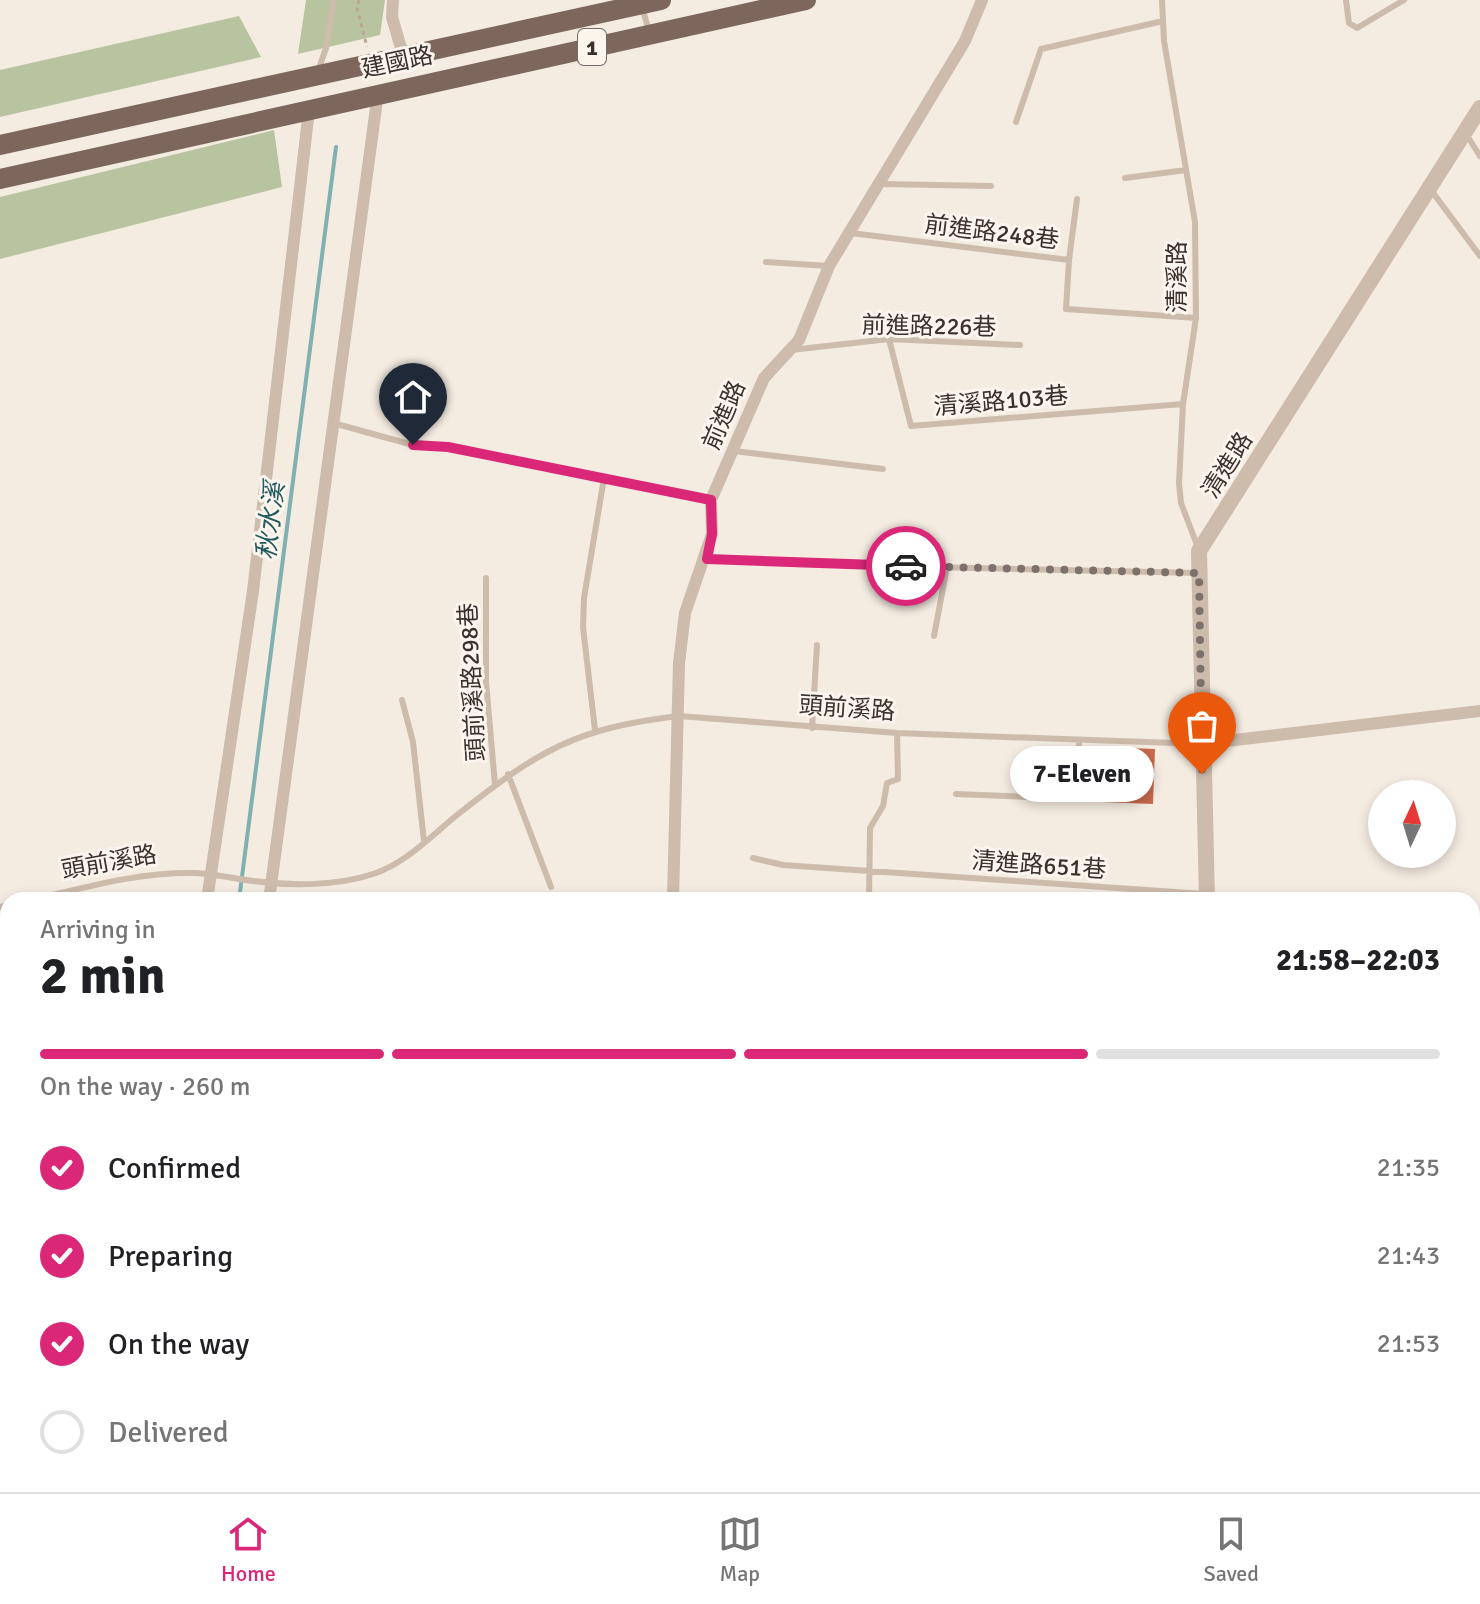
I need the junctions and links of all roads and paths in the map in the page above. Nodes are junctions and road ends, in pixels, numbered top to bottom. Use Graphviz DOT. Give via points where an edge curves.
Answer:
graph roads {
  1 [pos="334,0"];
  2 [pos="359,0"];
  3 [pos="393,0"];
  4 [pos="806,0"];
  5 [pos="982,0"];
  6 [pos="1162,0"];
  7 [pos="1346,0"];
  8 [pos="1404,0"];
  9 [pos="647,1"];
  10 [pos="1163,21"];
  11 [pos="650,34"];
  12 [pos="403,55"];
  13 [pos="371,62"];
  14 [pos="317,75"];
  15 [pos="378,93"];
  16 [pos="1480,108"];
  17 [pos="309,110"];
  18 [pos="1016,122"];
  19 [pos="1464,131"];
  20 [pos="0,145"];
  21 [pos="1480,156"];
  22 [pos="1186,170"];
  23 [pos="1125,178"];
  24 [pos="0,179"];
  25 [pos="880,184"];
  26 [pos="991,186"];
  27 [pos="1429,187"];
  28 [pos="1077,199"];
  29 [pos="851,233"];
  30 [pos="1480,256"];
  31 [pos="1069,260"];
  32 [pos="766,262"];
  33 [pos="829,266"];
  34 [pos="1196,318"];
  35 [pos="889,339"];
  36 [pos="1020,345"];
  37 [pos="791,350"];
  38 [pos="1183,404"];
  39 [pos="333,423"];
  40 [pos="734,451"];
  41 [pos="883,469"];
  42 [pos="604,478"];
  43 [pos="711,500"];
  44 [pos="1199,551"];
  45 [pos="707,559"];
  46 [pos="947,567"];
  47 [pos="1199,573"];
  48 [pos="486,578"];
  49 [pos="934,636"];
  50 [pos="817,645"];
  51 [pos="402,700"];
  52 [pos="1480,711"];
  53 [pos="679,716"];
  54 [pos="812,728"];
  55 [pos="595,730"];
  56 [pos="897,733"];
  57 [pos="1079,740"];
  58 [pos="1201,744"];
  59 [pos="508,774"];
  60 [pos="495,785"];
  61 [pos="956,794"];
  62 [pos="424,841"];
  63 [pos="753,858"];
  64 [pos="868,872"];
  65 [pos="207,874"];
  66 [pos="271,883"];
  67 [pos="551,887"];
  68 [pos="68,892"];
  69 [pos="207,892"];
  70 [pos="270,892"];
  71 [pos="673,892"];
  72 [pos="869,892"];
  73 [pos="1139,892"];
  74 [pos="1207,892"];
  1 -- 14 [label="lane"];
  2 -- 13 [label="path"];
  3 -- 12 [label="street" via="392,17"];
  4 -- 11 [label="main road, 建國路 / 1"];
  5 -- 25 [label="street, 前進路" via="965,41"];
  6 -- 10 [label="lane, 清溪路"];
  7 -- 8 [label="lane" via="1352,27 1365,26"];
  9 -- 11 [label="lane"];
  9 -- 12 [label="main road, 建國路 / 1"];
  10 -- 18 [label="lane" via="1041,49"];
  10 -- 22 [label="lane, 清溪路"];
  11 -- 15 [label="main road, 建國路 / 1"];
  12 -- 13 [label="main road, 建國路 / 1"];
  13 -- 14 [label="main road, 建國路 / 1"];
  14 -- 20 [label="main road, 建國路 / 1"];
  15 -- 17 [label="main road, 建國路 / 1"];
  15 -- 39 [label="street"];
  16 -- 19 [label="street, 清進路"];
  17 -- 24 [label="main road, 建國路 / 1"];
  17 -- 65 [label="street" via="253,591"];
  19 -- 21 [label="lane"];
  19 -- 27 [label="street, 清進路"];
  22 -- 23 [label="lane"];
  22 -- 34 [label="lane, 清溪路" via="1195,222"];
  25 -- 26 [label="lane"];
  25 -- 29 [label="street, 前進路"];
  27 -- 30 [label="lane"];
  27 -- 44 [label="street, 清進路"];
  28 -- 31 [label="lane, 前進路248巷"];
  29 -- 31 [label="lane, 前進路248巷"];
  29 -- 33 [label="street, 前進路"];
  31 -- 34 [label="lane" via="1066,309"];
  32 -- 33 [label="lane"];
  33 -- 37 [label="street, 前進路"];
  34 -- 38 [label="lane, 清溪路"];
  35 -- 36 [label="lane, 前進路226巷"];
  35 -- 37 [label="lane, 前進路226巷"];
  35 -- 38 [label="lane, 清溪路103巷" via="911,426"];
  37 -- 40 [label="street, 前進路" via="764,378"];
  38 -- 44 [label="lane, 清溪路" via="1181,503"];
  39 -- 42 [label="lane" via="413,445"];
  39 -- 66 [label="street"];
  40 -- 41 [label="lane"];
  40 -- 43 [label="street, 前進路"];
  42 -- 43 [label="lane"];
  42 -- 55 [label="lane" via="583,613"];
  43 -- 45 [label="street, 前進路"];
  44 -- 47 [label="street"];
  45 -- 46 [label="lane"];
  45 -- 53 [label="street, 前進路" via="685,613"];
  46 -- 47 [label="lane"];
  46 -- 49 [label="lane"];
  47 -- 58 [label="street"];
  48 -- 60 [label="lane, 頭前溪路298巷" via="486,682"];
  50 -- 54 [label="lane"];
  51 -- 62 [label="lane" via="413,742"];
  52 -- 58 [label="street, 頭前溪路"];
  53 -- 54 [label="lane, 頭前溪路"];
  53 -- 55 [label="lane, 頭前溪路"];
  53 -- 71 [label="street, 前進路"];
  54 -- 56 [label="lane, 頭前溪路"];
  55 -- 59 [label="lane, 頭前溪路"];
  56 -- 57 [label="lane, 頭前溪路"];
  56 -- 64 [label="lane" via="898,779 887,783 883,806 871,823"];
  57 -- 58 [label="lane, 頭前溪路"];
  57 -- 61 [label="lane" via="1079,799"];
  58 -- 74 [label="street"];
  59 -- 60 [label="lane, 頭前溪路"];
  59 -- 67 [label="lane"];
  60 -- 62 [label="lane, 頭前溪路"];
  62 -- 66 [label="lane, 頭前溪路" via="394,866 358,879"];
  63 -- 64 [label="lane, 清進路651巷"];
  64 -- 72 [label="lane"];
  64 -- 73 [label="lane, 清進路651巷"];
  65 -- 66 [label="lane, 頭前溪路"];
  65 -- 68 [label="lane, 頭前溪路" via="127,879"];
  65 -- 69 [label="street"];
  66 -- 70 [label="street"];
}
